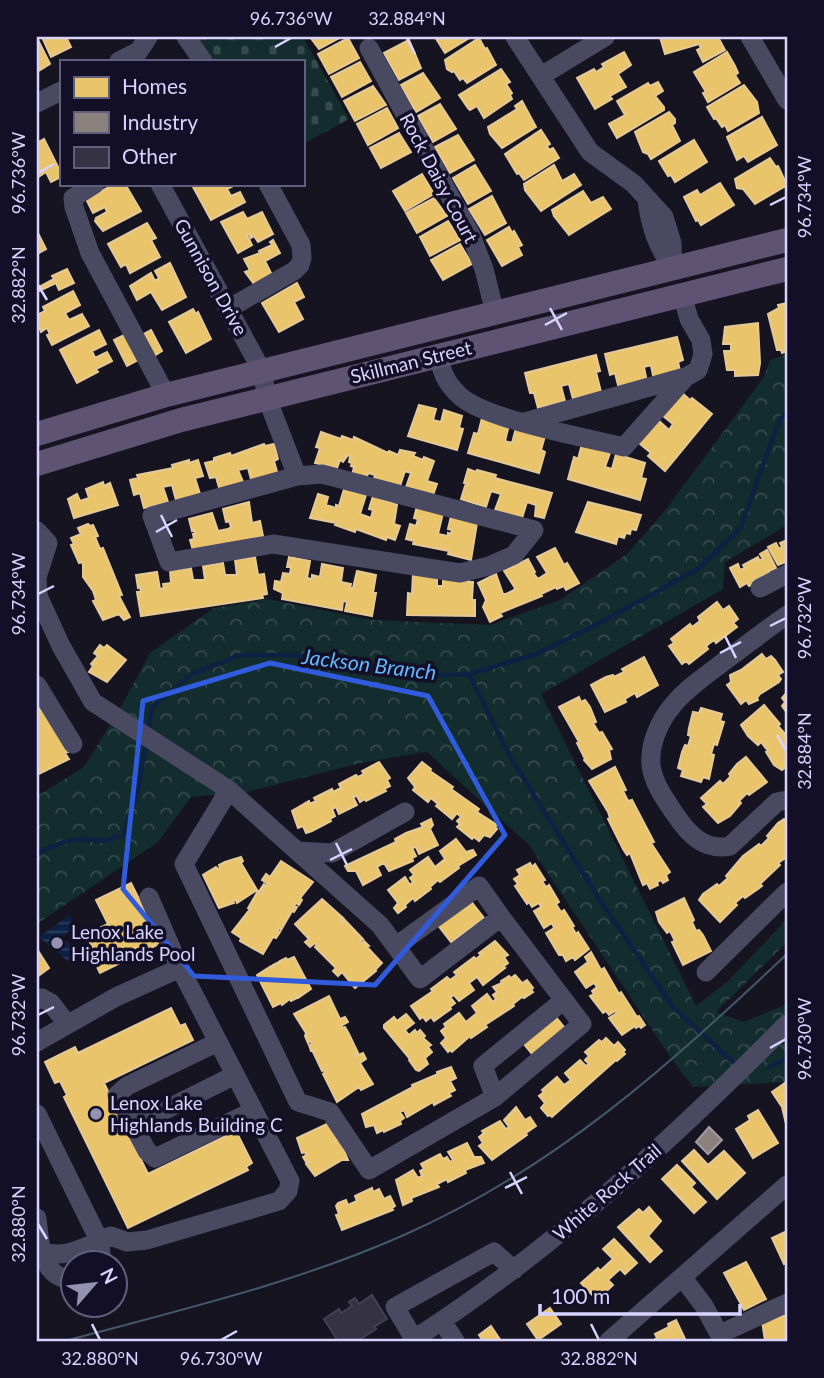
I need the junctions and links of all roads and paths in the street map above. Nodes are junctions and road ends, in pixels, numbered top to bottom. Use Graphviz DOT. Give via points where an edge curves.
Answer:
graph roads {
  1 [pos="148,37"];
  2 [pos="186,37"];
  3 [pos="515,37"];
  4 [pos="605,37"];
  5 [pos="750,37"];
  6 [pos="369,48"];
  7 [pos="121,60"];
  8 [pos="201,60"];
  9 [pos="541,76"];
  10 [pos="60,91"];
  11 [pos="787,100"];
  12 [pos="37,103"];
  13 [pos="92,186"];
  14 [pos="161,186"];
  15 [pos="269,186"];
  16 [pos="787,240"];
  17 [pos="673,269"];
  18 [pos="787,269"];
  19 [pos="682,294"];
  20 [pos="229,309"];
  21 [pos="495,313"];
  22 [pos="438,355"];
  23 [pos="262,371"];
  24 [pos="686,377"];
  25 [pos="166,395"];
  26 [pos="267,398"];
  27 [pos="525,422"];
  28 [pos="37,433"];
  29 [pos="37,464"];
  30 [pos="296,476"];
  31 [pos="37,531"];
  32 [pos="787,574"];
  33 [pos="760,588"];
  34 [pos="787,615"];
  35 [pos="37,685"];
  36 [pos="73,744"];
  37 [pos="223,786"];
  38 [pos="787,800"];
  39 [pos="405,812"];
  40 [pos="297,851"];
  41 [pos="787,892"];
  42 [pos="149,897"];
  43 [pos="501,917"];
  44 [pos="396,946"];
  45 [pos="180,968"];
  46 [pos="706,972"];
  47 [pos="37,1000"];
  48 [pos="564,1000"];
  49 [pos="67,1024"];
  50 [pos="787,1024"];
  51 [pos="37,1042"];
  52 [pos="218,1042"];
  53 [pos="235,1075"];
  54 [pos="495,1097"];
  55 [pos="253,1111"];
  56 [pos="37,1114"];
  57 [pos="134,1125"];
  58 [pos="787,1185"];
  59 [pos="37,1218"];
  60 [pos="99,1240"];
  61 [pos="100,1248"];
  62 [pos="41,1251"];
  63 [pos="514,1270"];
  64 [pos="60,1276"];
  65 [pos="683,1278"];
  66 [pos="787,1303"];
  67 [pos="442,1321"];
  68 [pos="722,1338"];
  69 [pos="616,1339"];
  70 [pos="412,1340"];
  71 [pos="455,1341"];
  1 -- 7 [label="street" via="139,51"];
  2 -- 8 [label="street"];
  3 -- 9 [label="street"];
  4 -- 9 [label="street"];
  5 -- 11 [label="street"];
  6 -- 21 [label="street, Rock Daisy Court" via="470,233"];
  9 -- 17 [label="street" via="590,152 634,184 647,201 658,247"];
  10 -- 12 [label="street"];
  13 -- 25 [label="street" via="73,198 90,253"];
  14 -- 20 [label="street, Gunnison Drive"];
  15 -- 20 [label="street" via="301,245 300,265"];
  16 -- 17 [label="main road, Skillman Street"];
  17 -- 19 [label="main road"];
  17 -- 21 [label="main road, Skillman Street"];
  18 -- 19 [label="main road, Skillman Street"];
  19 -- 22 [label="main road, Skillman Street"];
  19 -- 24 [label="street" via="703,354 698,370"];
  20 -- 23 [label="street, Gunnison Drive"];
  21 -- 23 [label="main road, Skillman Street"];
  22 -- 26 [label="main road, Skillman Street"];
  22 -- 27 [label="street" via="443,376 461,398 484,411"];
  23 -- 25 [label="main road, Skillman Street"];
  23 -- 26 [label="street, Gunnison Drive"];
  24 -- 27 [label="street"];
  24 -- 27 [label="street" via="624,447"];
  25 -- 28 [label="main road, Skillman Street"];
  26 -- 29 [label="main road, Skillman Street"];
  26 -- 30 [label="street, Gunnison Drive"];
  30 -- 30 [label="street" via="152,516 169,562 273,544 460,573 514,555 534,530 321,474"];
  31 -- 37 [label="street" via="48,543 37,577 38,596 93,702"];
  32 -- 33 [label="street"];
  34 -- 38 [label="street" via="672,706 653,738 651,764 666,800 688,832 703,844 730,846 777,802"];
  35 -- 36 [label="street"];
  37 -- 40 [label="street"];
  37 -- 54 [label="street" via="184,864 298,1102 330,1112 369,1170"];
  39 -- 40 [label="street" via="332,853"];
  40 -- 44 [label="street" via="360,905"];
  41 -- 46 [label="street"];
  42 -- 45 [label="street"];
  43 -- 44 [label="street" via="479,886"];
  43 -- 44 [label="street" via="419,979"];
  43 -- 48 [label="street"];
  45 -- 49 [label="street"];
  45 -- 52 [label="street"];
  47 -- 49 [label="street" via="51,1003"];
  48 -- 54 [label="street" via="483,1066"];
  48 -- 54 [label="street" via="582,1024"];
  49 -- 51 [label="street"];
  50 -- 63 [label="street, White Rock Trail" via="653,1154"];
  52 -- 53 [label="street"];
  52 -- 57 [label="street" via="117,1095"];
  53 -- 55 [label="street"];
  53 -- 57 [label="street"];
  55 -- 57 [label="street" via="155,1158"];
  55 -- 60 [label="street" via="290,1181 279,1201 147,1240 127,1242 111,1236"];
  56 -- 60 [label="street"];
  58 -- 65 [label="street"];
  59 -- 62 [label="street"];
  60 -- 61 [label="street"];
  60 -- 62 [label="street" via="62,1254"];
  62 -- 64 [label="street" via="52,1272"];
  63 -- 67 [label="street, White Rock Trail"];
  63 -- 70 [label="street" via="494,1252 395,1307"];
  65 -- 68 [label="street"];
  65 -- 69 [label="street"];
  66 -- 68 [label="street"];
  67 -- 70 [label="street, White Rock Trail"];
  67 -- 71 [label="street"];
}
